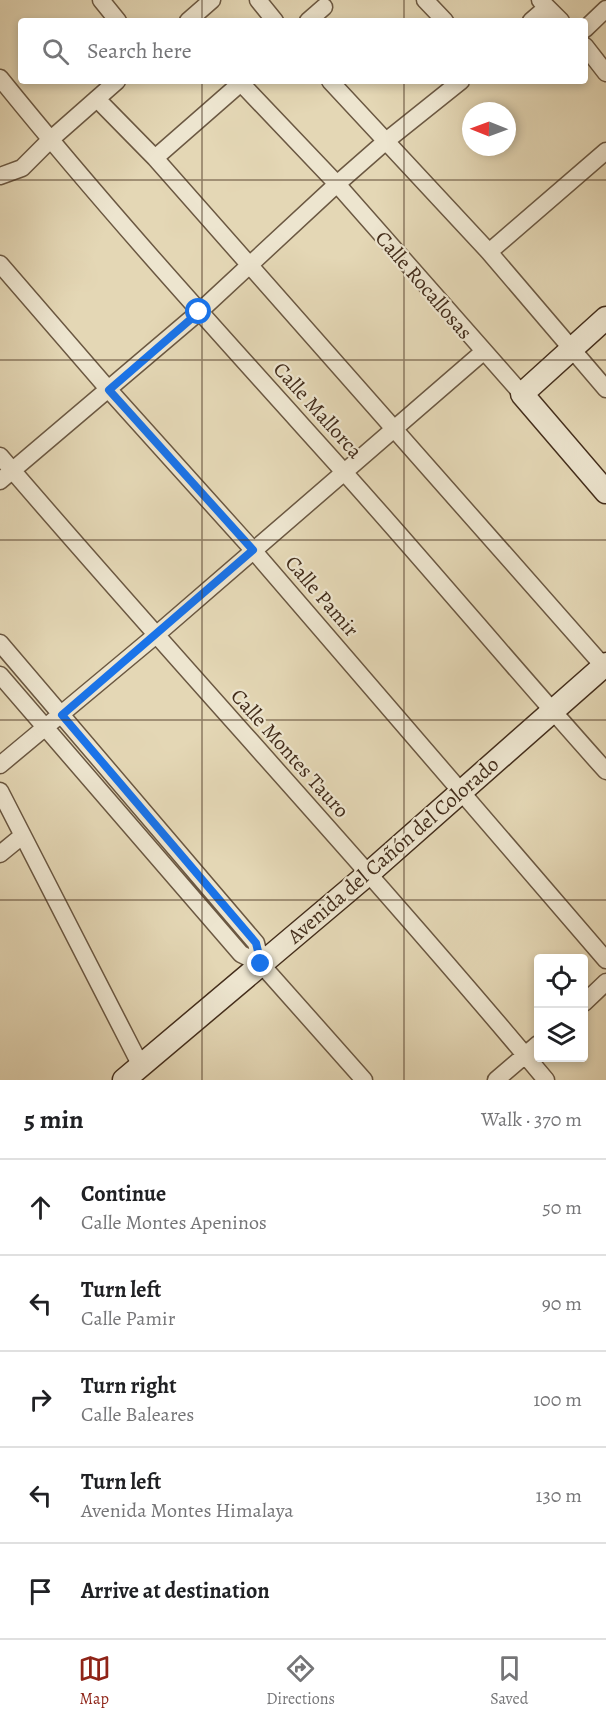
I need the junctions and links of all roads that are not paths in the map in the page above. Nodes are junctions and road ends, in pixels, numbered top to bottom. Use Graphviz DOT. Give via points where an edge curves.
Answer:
graph roads {
  1 [pos="101,0"];
  2 [pos="212,0"];
  3 [pos="258,0"];
  4 [pos="425,0"];
  5 [pos="543,4"];
  6 [pos="324,7"];
  7 [pos="606,9"];
  8 [pos="116,18"];
  9 [pos="191,18"];
  10 [pos="273,18"];
  11 [pos="311,18"];
  12 [pos="442,18"];
  13 [pos="533,18"];
  14 [pos="558,18"];
  15 [pos="588,26"];
  16 [pos="588,50"];
  17 [pos="606,73"];
  18 [pos="0,78"];
  19 [pos="114,84"];
  20 [pos="239,84"];
  21 [pos="243,84"];
  22 [pos="333,84"];
  23 [pos="457,84"];
  24 [pos="98,100"];
  25 [pos="50,140"];
  26 [pos="386,141"];
  27 [pos="606,151"];
  28 [pos="155,159"];
  29 [pos="0,176"];
  30 [pos="337,184"];
  31 [pos="489,252"];
  32 [pos="0,264"];
  33 [pos="249,267"];
  34 [pos="199,312"];
  35 [pos="606,318"];
  36 [pos="572,348"];
  37 [pos="483,352"];
  38 [pos="606,389"];
  39 [pos="109,390"];
  40 [pos="522,394"];
  41 [pos="394,428"];
  42 [pos="0,456"];
  43 [pos="345,473"];
  44 [pos="6,475"];
  45 [pos="606,492"];
  46 [pos="253,550"];
  47 [pos="156,635"];
  48 [pos="0,643"];
  49 [pos="605,667"];
  50 [pos="0,675"];
  51 [pos="552,711"];
  52 [pos="62,715"];
  53 [pos="47,727"];
  54 [pos="0,765"];
  55 [pos="606,771"];
  56 [pos="0,791"];
  57 [pos="462,791"];
  58 [pos="22,836"];
  59 [pos="0,854"];
  60 [pos="368,874"];
  61 [pos="606,960"];
  62 [pos="261,964"];
  63 [pos="606,982"];
  64 [pos="588,999"];
  65 [pos="532,1050"];
  66 [pos="132,1073"];
  67 [pos="364,1080"];
  68 [pos="496,1080"];
  69 [pos="546,1080"];
  1 -- 8 [label="street"];
  2 -- 9 [label="street"];
  3 -- 10 [label="street"];
  4 -- 12 [label="street"];
  5 -- 13 [label="street"];
  5 -- 14 [label="street"];
  6 -- 11 [label="street"];
  7 -- 15 [label="street"];
  16 -- 17 [label="street"];
  18 -- 25 [label="street, Calle Mallorca"];
  19 -- 24 [label="street"];
  20 -- 28 [label="street"];
  21 -- 30 [label="street, Calle Rocallosas"];
  22 -- 26 [label="street"];
  23 -- 26 [label="street"];
  24 -- 25 [label="street"];
  24 -- 28 [label="street"];
  25 -- 29 [label="street" via="22,168"];
  25 -- 34 [label="street, Calle Mallorca"];
  26 -- 30 [label="street"];
  26 -- 31 [label="street"];
  27 -- 31 [label="street"];
  28 -- 33 [label="street"];
  30 -- 33 [label="street"];
  30 -- 37 [label="street, Calle Rocallosas"];
  31 -- 36 [label="street"];
  32 -- 39 [label="street, Calle Pamir"];
  33 -- 34 [label="street"];
  33 -- 41 [label="street"];
  34 -- 39 [label="street"];
  34 -- 43 [label="street, Calle Mallorca"];
  35 -- 36 [label="main road"];
  36 -- 38 [label="street"];
  36 -- 40 [label="main road"];
  37 -- 40 [label="street, Calle Rocallosas"];
  37 -- 41 [label="street"];
  39 -- 44 [label="street"];
  39 -- 46 [label="street, Calle Pamir"];
  40 -- 45 [label="main road, Calle Rocallosas"];
  41 -- 43 [label="street"];
  41 -- 49 [label="street"];
  42 -- 44 [label="street, Calle Montes Tauro"];
  43 -- 46 [label="street"];
  43 -- 51 [label="street, Calle Mallorca"];
  44 -- 47 [label="street, Calle Montes Tauro"];
  46 -- 47 [label="street"];
  46 -- 57 [label="street, Calle Pamir"];
  47 -- 52 [label="street"];
  47 -- 60 [label="street, Calle Montes Tauro"];
  48 -- 52 [label="street"];
  49 -- 51 [label="main road, Avenida del Cañón del Colorado"];
  50 -- 53 [label="street"];
  51 -- 55 [label="street, Calle Mallorca"];
  51 -- 57 [label="main road, Avenida del Cañón del Colorado"];
  52 -- 53 [label="street"];
  52 -- 62 [label="street" via="256,943"];
  53 -- 54 [label="street"];
  53 -- 62 [label="street" via="242,954"];
  56 -- 58 [label="street"];
  57 -- 60 [label="main road, Avenida del Cañón del Colorado"];
  57 -- 61 [label="street, Calle Pamir"];
  58 -- 59 [label="street"];
  58 -- 66 [label="street"];
  60 -- 62 [label="main road, Avenida del Cañón del Colorado"];
  60 -- 65 [label="street, Calle Montes Tauro"];
  62 -- 66 [label="main road, Avenida del Cañón del Colorado"];
  62 -- 67 [label="street"];
  63 -- 64 [label="street"];
  65 -- 68 [label="street"];
  65 -- 69 [label="street, Calle Montes Tauro"];
}
